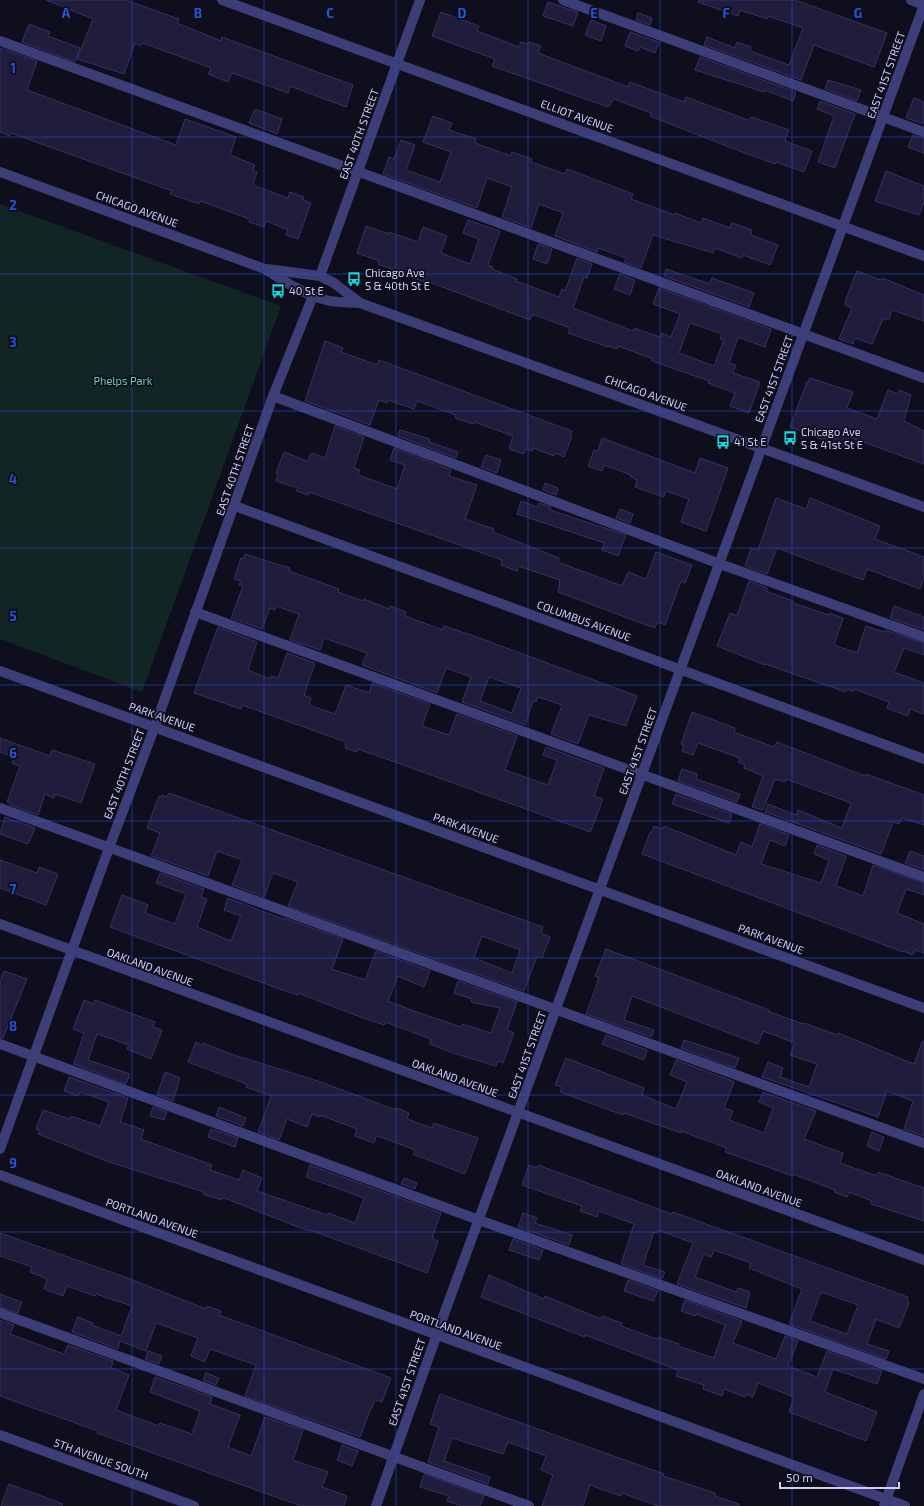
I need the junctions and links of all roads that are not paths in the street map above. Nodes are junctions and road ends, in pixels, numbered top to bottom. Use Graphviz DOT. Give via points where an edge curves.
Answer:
graph roads {
  1 [pos="222,0"];
  2 [pos="420,0"];
  3 [pos="563,0"];
  4 [pos="911,0"];
  5 [pos="924,5"];
  6 [pos="0,41"];
  7 [pos="397,63"];
  8 [pos="883,117"];
  9 [pos="924,132"];
  10 [pos="358,171"];
  11 [pos="0,172"];
  12 [pos="843,227"];
  13 [pos="924,256"];
  14 [pos="265,269"];
  15 [pos="320,276"];
  16 [pos="313,296"];
  17 [pos="360,303"];
  18 [pos="804,334"];
  19 [pos="924,378"];
  20 [pos="273,396"];
  21 [pos="762,448"];
  22 [pos="235,506"];
  23 [pos="924,507"];
  24 [pos="720,564"];
  25 [pos="195,612"];
  26 [pos="924,638"];
  27 [pos="681,670"];
  28 [pos="0,671"];
  29 [pos="155,726"];
  30 [pos="924,759"];
  31 [pos="642,774"];
  32 [pos="0,808"];
  33 [pos="109,848"];
  34 [pos="924,877"];
  35 [pos="600,889"];
  36 [pos="0,924"];
  37 [pos="72,950"];
  38 [pos="924,1008"];
  39 [pos="556,1010"];
  40 [pos="0,1044"];
  41 [pos="34,1056"];
  42 [pos="518,1113"];
  43 [pos="924,1143"];
  44 [pos="0,1149"];
  45 [pos="0,1175"];
  46 [pos="479,1220"];
  47 [pos="924,1260"];
  48 [pos="0,1313"];
  49 [pos="437,1335"];
  50 [pos="924,1379"];
  51 [pos="924,1394"];
  52 [pos="0,1435"];
  53 [pos="393,1458"];
  54 [pos="886,1503"];
  55 [pos="194,1506"];
  56 [pos="376,1506"];
  57 [pos="529,1506"];
  58 [pos="905,1506"];
  1 -- 7 [label="street, ELLIOT AVENUE" via="382,60"];
  2 -- 7 [label="street, EAST 40TH STREET"];
  3 -- 8 [label="street"];
  4 -- 5 [label="street"];
  5 -- 8 [label="street, EAST 41ST STREET"];
  6 -- 10 [label="street"];
  7 -- 10 [label="street, EAST 40TH STREET"];
  7 -- 12 [label="street, ELLIOT AVENUE"];
  8 -- 9 [label="street"];
  8 -- 12 [label="street, EAST 41ST STREET"];
  10 -- 15 [label="street, EAST 40TH STREET"];
  10 -- 18 [label="street"];
  11 -- 14 [label="street, CHICAGO AVENUE"];
  12 -- 13 [label="street, ELLIOT AVENUE"];
  12 -- 18 [label="street, EAST 41ST STREET"];
  14 -- 15 [label="street, CHICAGO AVENUE"];
  14 -- 16 [label="street, CHICAGO AVENUE"];
  15 -- 17 [label="street, CHICAGO AVENUE" via="334,283"];
  16 -- 17 [label="street, CHICAGO AVENUE" via="327,301"];
  16 -- 20 [label="street, EAST 40TH STREET"];
  17 -- 21 [label="street, CHICAGO AVENUE"];
  18 -- 19 [label="street"];
  18 -- 21 [label="street, EAST 41ST STREET"];
  20 -- 22 [label="street, EAST 40TH STREET"];
  20 -- 24 [label="street"];
  21 -- 23 [label="street, CHICAGO AVENUE"];
  21 -- 24 [label="street, EAST 41ST STREET"];
  22 -- 25 [label="street, EAST 40TH STREET"];
  22 -- 27 [label="street, COLUMBUS AVENUE"];
  24 -- 26 [label="street"];
  24 -- 27 [label="street, EAST 41ST STREET"];
  25 -- 29 [label="street, EAST 40TH STREET"];
  25 -- 31 [label="street"];
  27 -- 30 [label="street, COLUMBUS AVENUE"];
  27 -- 31 [label="street, EAST 41ST STREET"];
  28 -- 29 [label="street, PARK AVENUE"];
  29 -- 33 [label="street, EAST 40TH STREET"];
  29 -- 35 [label="street, PARK AVENUE"];
  31 -- 34 [label="street"];
  31 -- 35 [label="street, EAST 41ST STREET"];
  32 -- 33 [label="street"];
  33 -- 37 [label="street, EAST 40TH STREET"];
  33 -- 39 [label="street"];
  35 -- 38 [label="street, PARK AVENUE"];
  35 -- 39 [label="street, EAST 41ST STREET"];
  36 -- 37 [label="street, OAKLAND AVENUE"];
  37 -- 41 [label="street, EAST 40TH STREET"];
  37 -- 42 [label="street, OAKLAND AVENUE"];
  39 -- 42 [label="street, EAST 41ST STREET"];
  39 -- 43 [label="street"];
  40 -- 41 [label="street"];
  41 -- 44 [label="street, EAST 40TH STREET"];
  41 -- 46 [label="street"];
  42 -- 46 [label="street, EAST 41ST STREET"];
  42 -- 47 [label="street, OAKLAND AVENUE"];
  45 -- 49 [label="street, PORTLAND AVENUE"];
  46 -- 49 [label="street, EAST 41ST STREET"];
  46 -- 50 [label="street"];
  48 -- 53 [label="street"];
  49 -- 53 [label="street, EAST 41ST STREET"];
  49 -- 54 [label="street, PORTLAND AVENUE"];
  51 -- 54 [label="street"];
  52 -- 55 [label="street, 5TH AVENUE SOUTH"];
  53 -- 56 [label="street, EAST 41ST STREET"];
  53 -- 57 [label="street"];
  54 -- 58 [label="street, PORTLAND AVENUE"];
}
